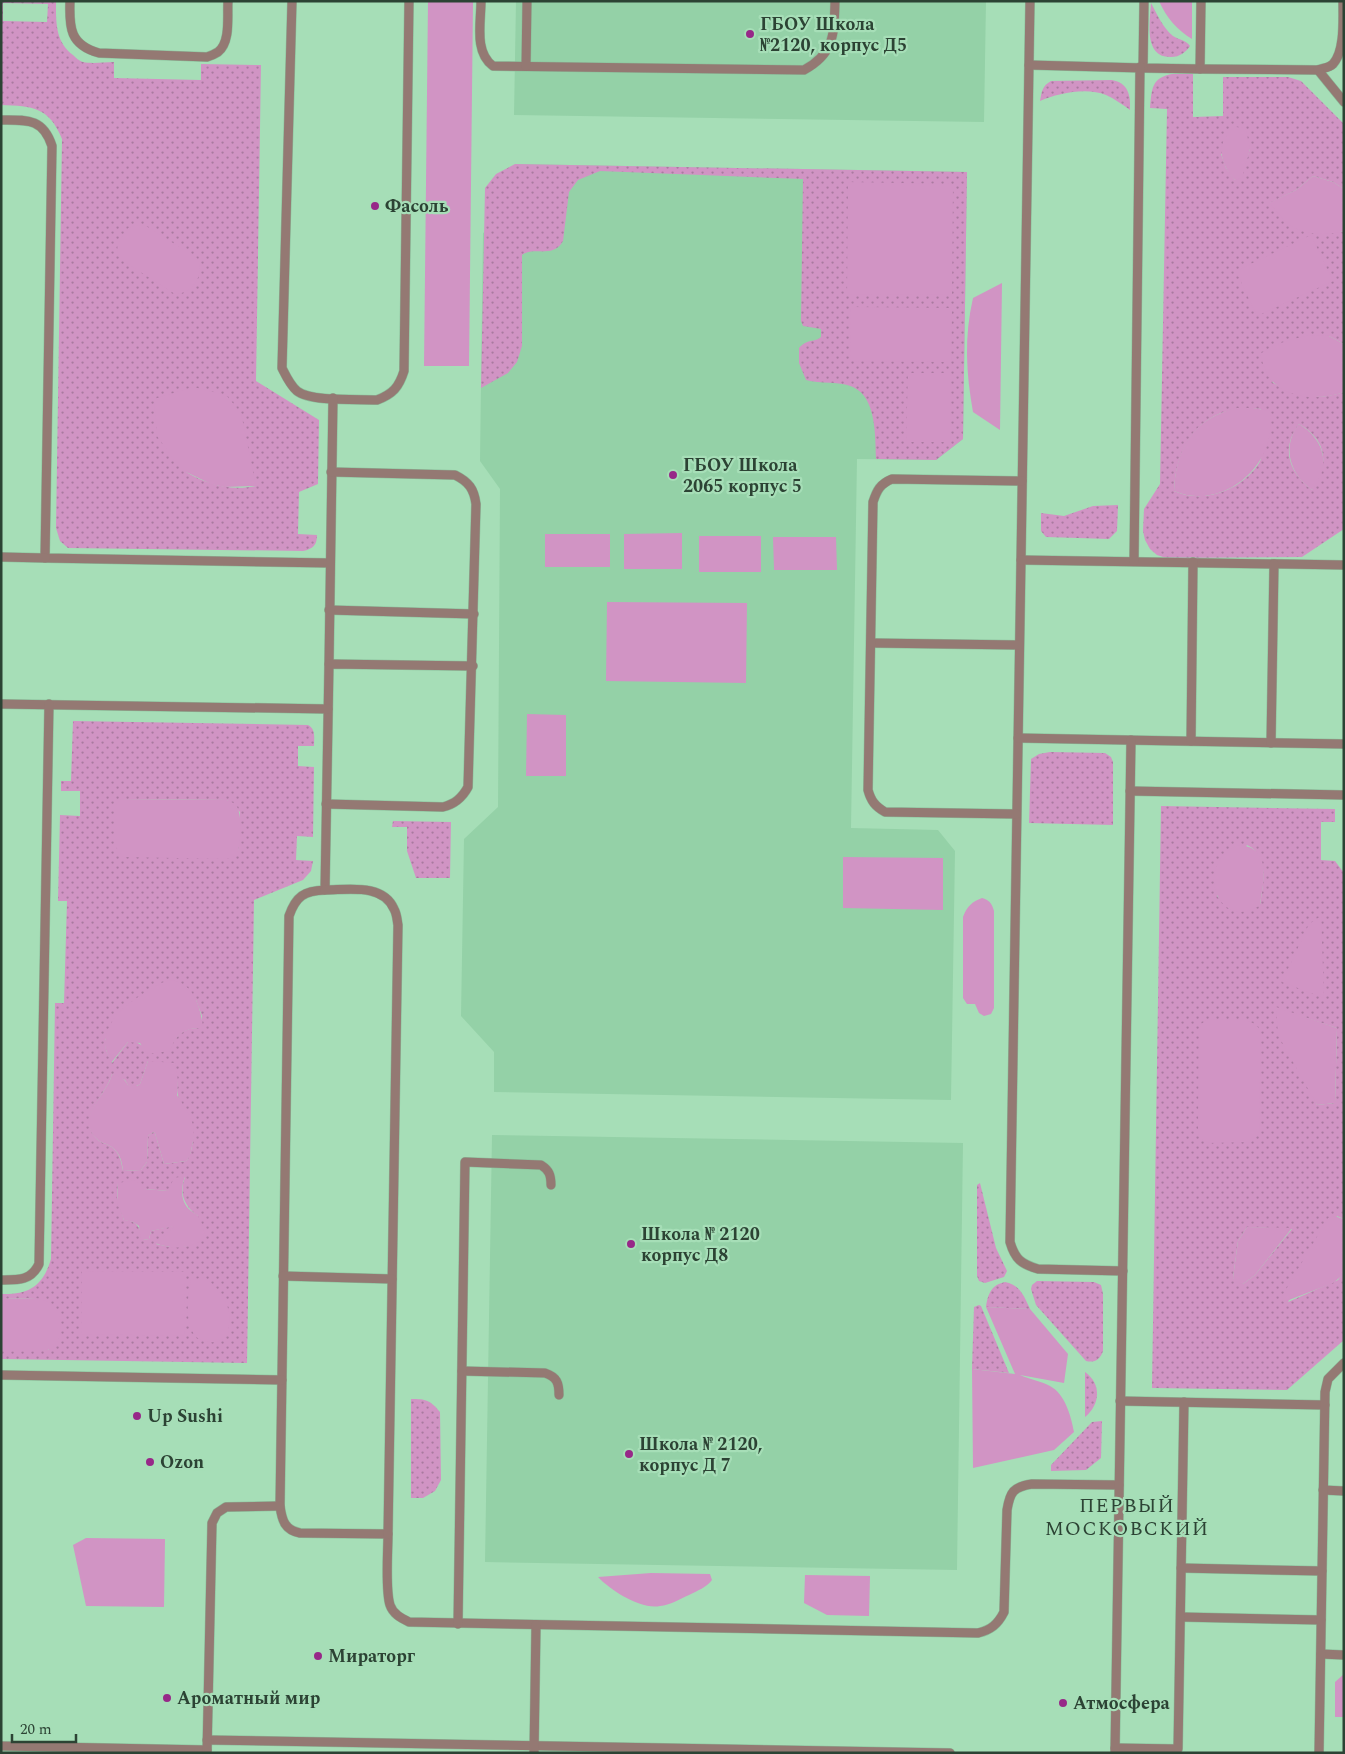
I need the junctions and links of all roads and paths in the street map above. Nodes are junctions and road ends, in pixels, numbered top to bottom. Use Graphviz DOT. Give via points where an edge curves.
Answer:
graph roads {
  1 [pos="70,1"];
  2 [pos="228,1"];
  3 [pos="292,1"];
  4 [pos="409,1"];
  5 [pos="481,1"];
  6 [pos="527,1"];
  7 [pos="835,1"];
  8 [pos="1030,1"];
  9 [pos="1144,1"];
  10 [pos="1201,1"];
  11 [pos="1344,1"];
  12 [pos="1343,16"];
  13 [pos="1029,65"];
  14 [pos="526,66"];
  15 [pos="1142,67"];
  16 [pos="1200,69"];
  17 [pos="1318,70"];
  18 [pos="1344,102"];
  19 [pos="1,120"];
  20 [pos="333,398"];
  21 [pos="332,472"];
  22 [pos="1022,481"];
  23 [pos="1,557"];
  24 [pos="45,558"];
  25 [pos="1020,560"];
  26 [pos="1134,562"];
  27 [pos="1194,562"];
  28 [pos="330,563"];
  29 [pos="1274,564"];
  30 [pos="1344,565"];
  31 [pos="330,610"];
  32 [pos="474,614"];
  33 [pos="871,642"];
  34 [pos="1020,645"];
  35 [pos="329,664"];
  36 [pos="472,666"];
  37 [pos="1,704"];
  38 [pos="48,704"];
  39 [pos="328,709"];
  40 [pos="1018,738"];
  41 [pos="1131,740"];
  42 [pos="1192,741"];
  43 [pos="1271,742"];
  44 [pos="1344,744"];
  45 [pos="1130,791"];
  46 [pos="1344,795"];
  47 [pos="326,804"];
  48 [pos="1016,814"];
  49 [pos="325,890"];
  50 [pos="551,1185"];
  51 [pos="1123,1271"];
  52 [pos="283,1276"];
  53 [pos="392,1279"];
  54 [pos="1,1280"];
  55 [pos="1344,1363"];
  56 [pos="462,1372"];
  57 [pos="1,1375"];
  58 [pos="282,1380"];
  59 [pos="559,1395"];
  60 [pos="1120,1401"];
  61 [pos="1184,1402"];
  62 [pos="1325,1405"];
  63 [pos="1119,1485"];
  64 [pos="1323,1490"];
  65 [pos="1344,1491"];
  66 [pos="280,1506"];
  67 [pos="388,1534"];
  68 [pos="1181,1568"];
  69 [pos="1322,1571"];
  70 [pos="1180,1617"];
  71 [pos="1321,1620"];
  72 [pos="458,1624"];
  73 [pos="536,1625"];
  74 [pos="1321,1654"];
  75 [pos="1344,1655"];
  76 [pos="207,1740"];
  77 [pos="1,1746"];
  78 [pos="534,1749"];
  79 [pos="1115,1750"];
  80 [pos="207,1751"];
  81 [pos="1179,1751"];
  82 [pos="950,1753"];
  83 [pos="1320,1753"];
  1 -- 2 [label="lane" via="69,22 73,34 88,50 99,54 207,57 224,45"];
  3 -- 20 [label="lane" via="282,368 288,381 308,398"];
  4 -- 20 [label="lane" via="404,371 395,390 377,400"];
  5 -- 14 [label="lane" via="483,56 493,66"];
  6 -- 14 [label="lane"];
  7 -- 14 [label="lane" via="834,32 830,45 816,64 804,70"];
  8 -- 13 [label="lane"];
  9 -- 15 [label="lane"];
  10 -- 16 [label="lane"];
  11 -- 12 [label="lane"];
  12 -- 17 [label="lane" via="1343,45 1339,58 1332,66"];
  13 -- 15 [label="lane"];
  13 -- 22 [label="lane"];
  15 -- 16 [label="lane"];
  15 -- 26 [label="lane"];
  16 -- 17 [label="lane"];
  17 -- 18 [label="lane"];
  19 -- 24 [label="lane" via="34,122 48,134 52,146"];
  20 -- 21 [label="lane"];
  21 -- 28 [label="lane"];
  21 -- 32 [label="lane" via="455,475 470,484 476,504"];
  22 -- 25 [label="lane"];
  22 -- 33 [label="lane" via="892,479 878,488 873,502"];
  23 -- 24 [label="lane"];
  24 -- 28 [label="lane"];
  25 -- 26 [label="lane"];
  25 -- 34 [label="lane"];
  26 -- 27 [label="lane"];
  27 -- 29 [label="lane"];
  27 -- 42 [label="lane"];
  28 -- 31 [label="lane"];
  29 -- 30 [label="lane"];
  29 -- 43 [label="lane"];
  31 -- 32 [label="lane"];
  31 -- 35 [label="lane"];
  32 -- 36 [label="lane"];
  33 -- 34 [label="lane"];
  33 -- 48 [label="lane" via="868,790 876,807 885,812"];
  34 -- 40 [label="lane"];
  35 -- 36 [label="lane"];
  35 -- 39 [label="lane"];
  36 -- 47 [label="lane" via="470,774 468,787 457,802 442,807"];
  37 -- 38 [label="lane"];
  38 -- 39 [label="lane"];
  38 -- 54 [label="lane" via="39,1264 32,1275 24,1279"];
  39 -- 47 [label="lane"];
  40 -- 41 [label="lane"];
  40 -- 48 [label="lane"];
  41 -- 42 [label="lane"];
  41 -- 45 [label="lane"];
  42 -- 43 [label="lane"];
  43 -- 44 [label="lane"];
  45 -- 46 [label="lane"];
  45 -- 51 [label="lane"];
  47 -- 49 [label="lane"];
  48 -- 51 [label="lane" via="1010,1242 1020,1260 1038,1269"];
  49 -- 52 [label="lane" via="311,890 299,897 289,916"];
  49 -- 53 [label="lane" via="373,891 383,896 395,910 398,925"];
  50 -- 56 [label="lane" via="551,1177 541,1164 465,1162"];
  51 -- 60 [label="lane"];
  52 -- 53 [label="lane"];
  52 -- 58 [label="lane"];
  53 -- 67 [label="lane"];
  55 -- 62 [label="lane" via="1328,1379"];
  56 -- 59 [label="lane" via="545,1373 556,1379"];
  56 -- 72 [label="lane"];
  57 -- 58 [label="lane"];
  58 -- 66 [label="lane"];
  60 -- 61 [label="lane"];
  60 -- 63 [label="lane"];
  61 -- 62 [label="lane"];
  61 -- 68 [label="lane"];
  62 -- 64 [label="lane"];
  63 -- 73 [label="lane" via="1032,1484 1014,1490 1007,1510 1004,1612 995,1626 978,1633"];
  63 -- 79 [label="lane"];
  64 -- 65 [label="lane"];
  64 -- 69 [label="lane"];
  66 -- 67 [label="lane" via="284,1523 293,1531"];
  66 -- 76 [label="lane" via="226,1507 217,1513 212,1523"];
  67 -- 72 [label="lane" via="388,1594 395,1613 409,1622"];
  68 -- 69 [label="lane"];
  68 -- 70 [label="lane"];
  69 -- 71 [label="lane"];
  70 -- 71 [label="lane"];
  70 -- 81 [label="lane"];
  71 -- 74 [label="lane"];
  72 -- 73 [label="lane"];
  73 -- 78 [label="lane"];
  74 -- 75 [label="lane"];
  74 -- 83 [label="lane"];
  76 -- 78 [label="lane"];
  76 -- 80 [label="lane"];
  77 -- 80 [label="lane"];
  78 -- 82 [label="lane"];
  79 -- 81 [label="lane"];
}
